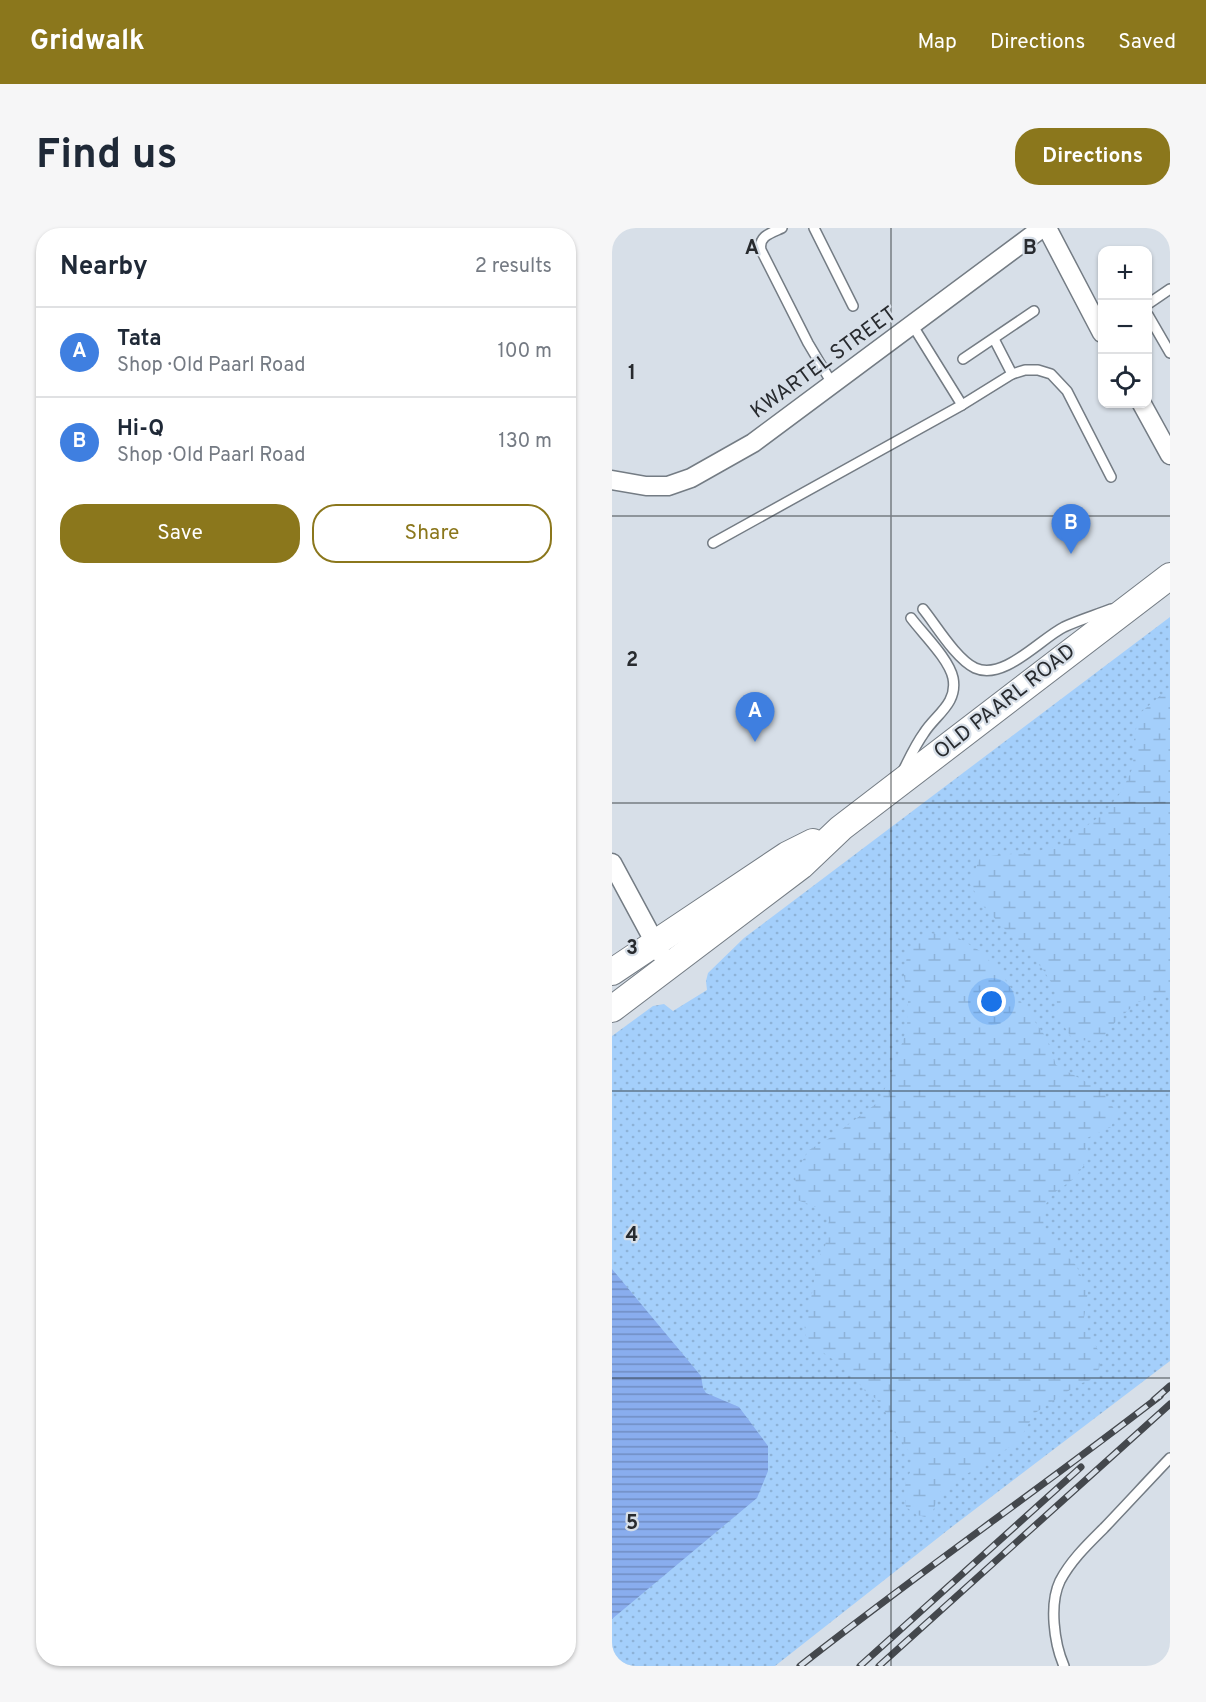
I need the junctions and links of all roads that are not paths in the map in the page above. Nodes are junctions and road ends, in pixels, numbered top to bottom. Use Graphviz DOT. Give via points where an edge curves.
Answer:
graph roads {
  1 [pos="782,228"];
  2 [pos="814,228"];
  3 [pos="1042,228"];
  4 [pos="1047,228"];
  5 [pos="1170,289"];
  6 [pos="1152,301"];
  7 [pos="853,306"];
  8 [pos="1034,311"];
  9 [pos="1098,321"];
  10 [pos="1152,322"];
  11 [pos="913,326"];
  12 [pos="994,339"];
  13 [pos="1170,353"];
  14 [pos="963,358"];
  15 [pos="1012,374"];
  16 [pos="833,385"];
  17 [pos="962,405"];
  18 [pos="1144,408"];
  19 [pos="1170,455"];
  20 [pos="1111,477"];
  21 [pos="612,480"];
  22 [pos="713,543"];
  23 [pos="1170,576"];
  24 [pos="1141,597"];
  25 [pos="923,609"];
  26 [pos="911,618"];
  27 [pos="894,787"];
  28 [pos="841,828"];
  29 [pos="612,863"];
  30 [pos="654,942"];
  31 [pos="670,966"];
  32 [pos="612,972"];
  33 [pos="612,1009"];
  34 [pos="1170,1458"];
  35 [pos="1064,1666"];
  1 -- 16 [label="lane" via="763,237 761,250"];
  2 -- 7 [label="lane"];
  3 -- 11 [label="street, KWARTEL STREET"];
  4 -- 9 [label="street"];
  5 -- 6 [label="lane"];
  8 -- 12 [label="lane"];
  10 -- 13 [label="lane"];
  11 -- 16 [label="street, KWARTEL STREET"];
  11 -- 17 [label="lane"];
  12 -- 14 [label="lane"];
  12 -- 15 [label="lane"];
  15 -- 17 [label="lane"];
  15 -- 20 [label="lane" via="1026,370 1051,374 1067,391"];
  16 -- 21 [label="street, KWARTEL STREET" via="753,443 691,478 668,486"];
  17 -- 22 [label="lane"];
  18 -- 19 [label="street"];
  23 -- 24 [label="main road, OLD PAARL ROAD"];
  24 -- 25 [label="lane" via="1063,628 1010,665 990,670 976,669 963,659"];
  24 -- 27 [label="main road, OLD PAARL ROAD"];
  26 -- 27 [label="lane" via="947,664 953,679 944,712 925,731"];
  27 -- 28 [label="main road, OLD PAARL ROAD"];
  28 -- 30 [label="main road, OLD PAARL ROAD" via="787,855"];
  28 -- 31 [label="main road, OLD PAARL ROAD" via="801,866"];
  29 -- 30 [label="street"];
  30 -- 31 [label="street"];
  30 -- 32 [label="main road, OLD PAARL ROAD"];
  31 -- 33 [label="main road, OLD PAARL ROAD"];
  34 -- 35 [label="lane" via="1074,1559 1060,1581 1054,1616"];
}
